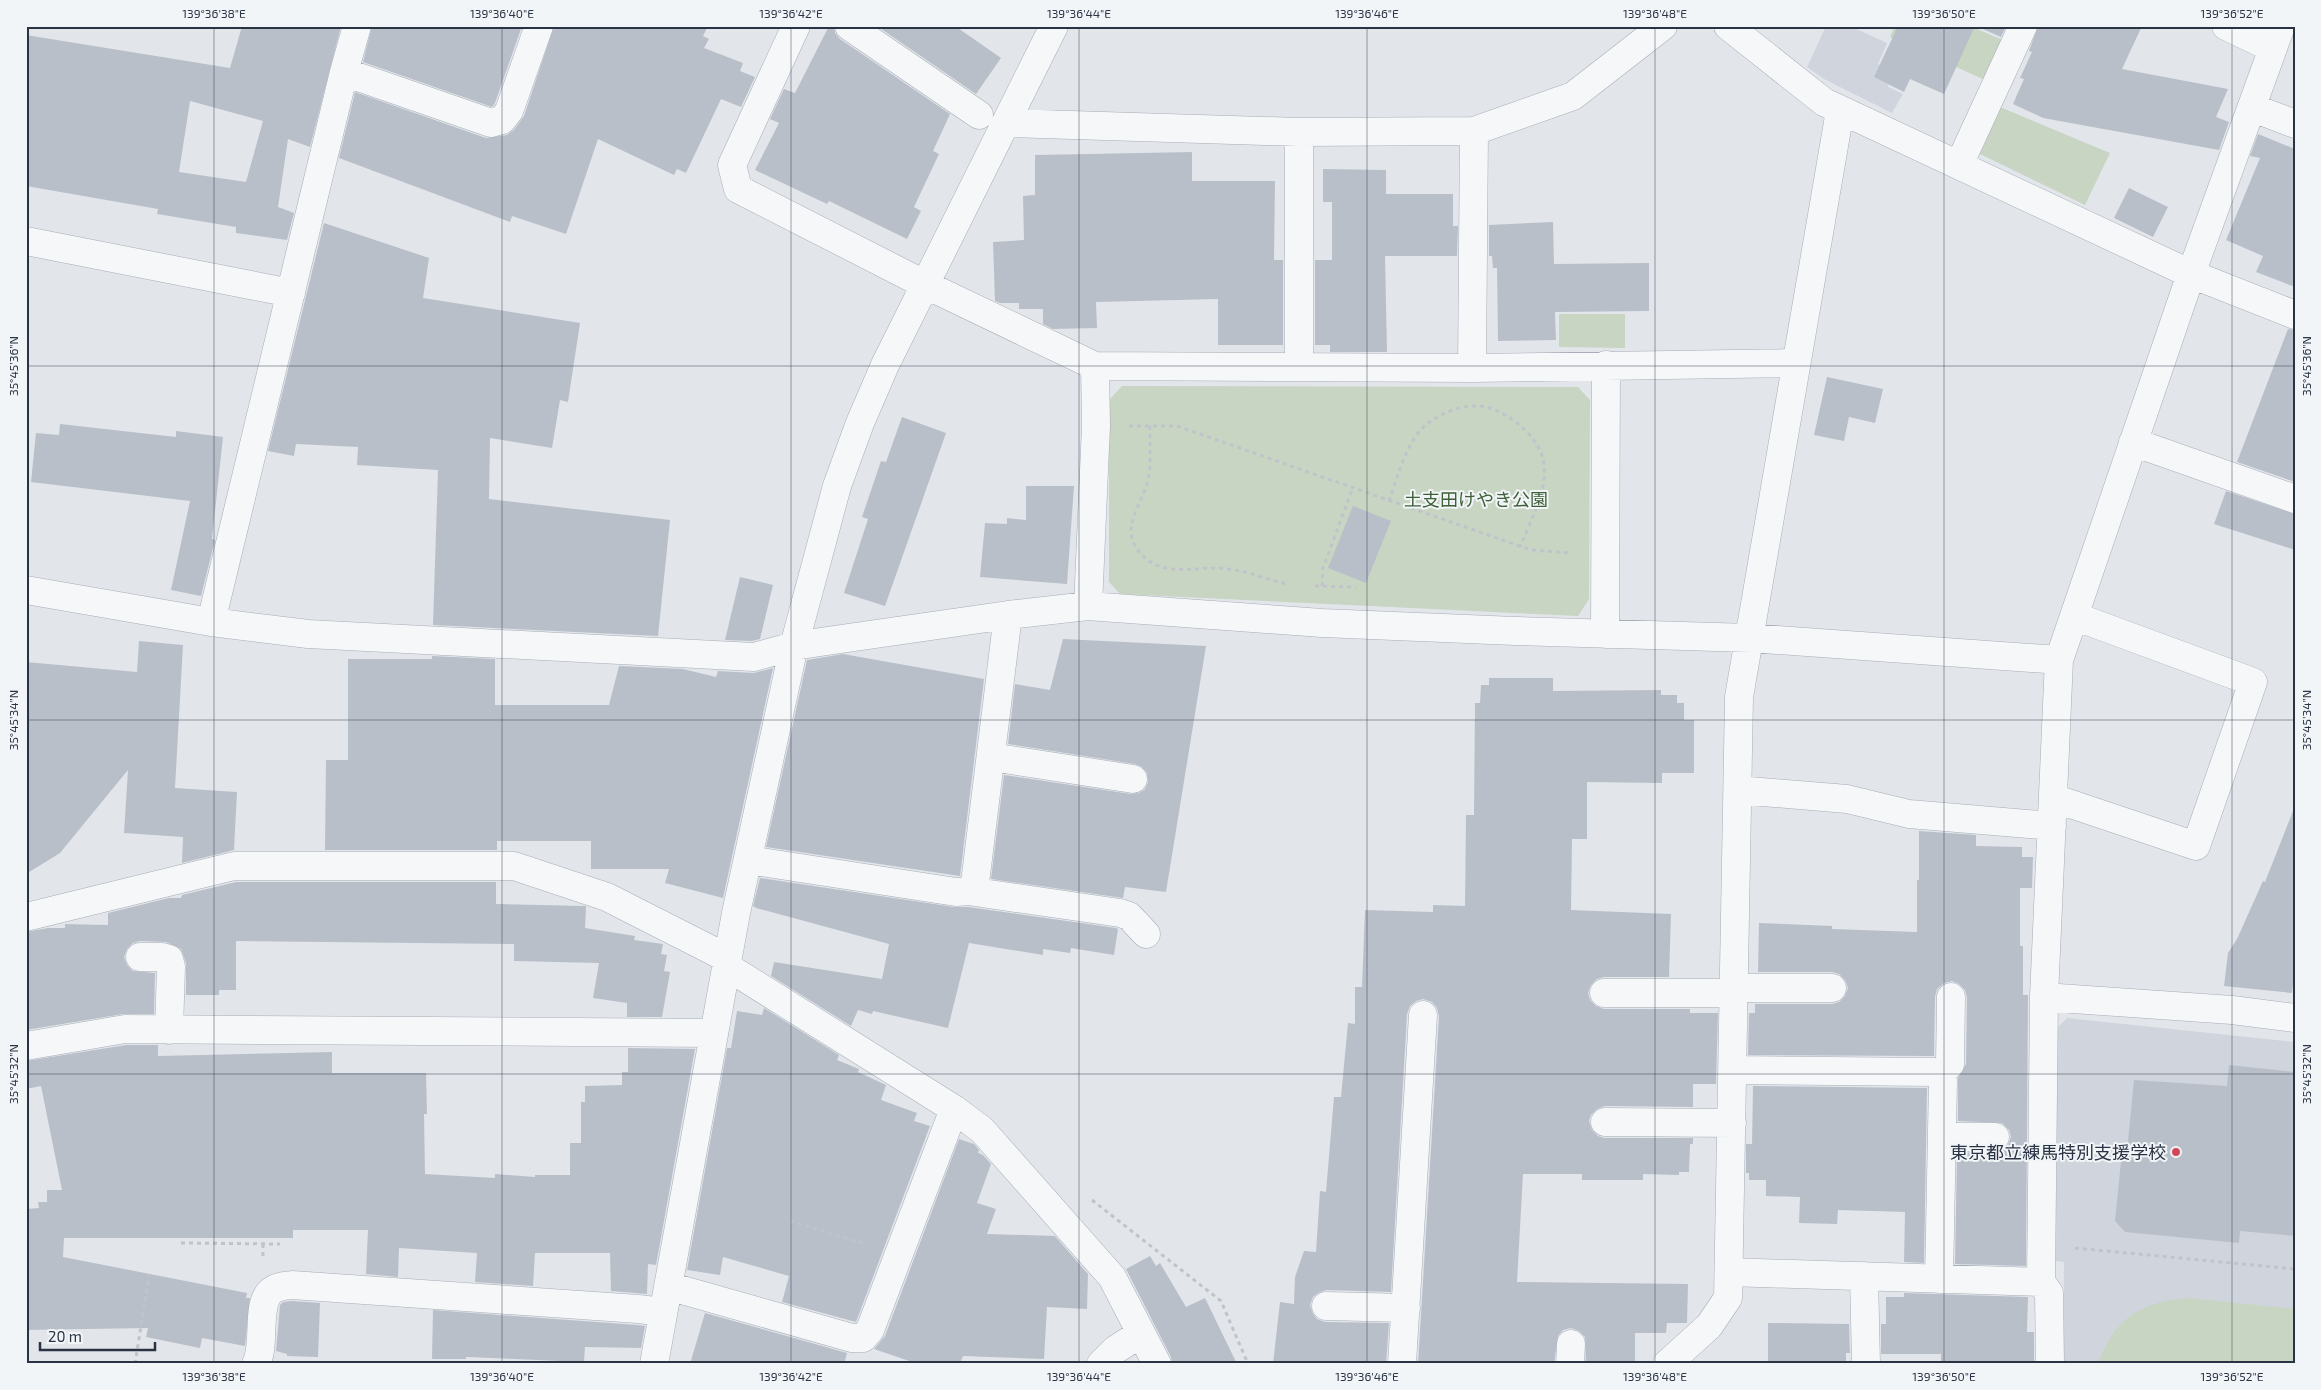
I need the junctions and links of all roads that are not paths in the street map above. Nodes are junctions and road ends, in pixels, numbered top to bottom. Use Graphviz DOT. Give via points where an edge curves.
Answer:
graph roads {
  1 [pos="357,26"];
  2 [pos="539,26"];
  3 [pos="796,26"];
  4 [pos="849,26"];
  5 [pos="1054,26"];
  6 [pos="1662,26"];
  7 [pos="1728,26"];
  8 [pos="2023,26"];
  9 [pos="2226,26"];
  10 [pos="2276,37"];
  11 [pos="344,72"];
  12 [pos="2253,108"];
  13 [pos="1840,111"];
  14 [pos="979,115"];
  15 [pos="1006,123"];
  16 [pos="2295,124"];
  17 [pos="1474,131"];
  18 [pos="1299,132"];
  19 [pos="1959,165"];
  20 [pos="26,241"];
  21 [pos="2191,274"];
  22 [pos="924,284"];
  23 [pos="291,293"];
  24 [pos="2295,314"];
  25 [pos="1796,363"];
  26 [pos="1606,365"];
  27 [pos="1095,366"];
  28 [pos="1299,367"];
  29 [pos="1472,368"];
  30 [pos="2133,442"];
  31 [pos="2295,498"];
  32 [pos="26,590"];
  33 [pos="1088,606"];
  34 [pos="1008,615"];
  35 [pos="2074,616"];
  36 [pos="211,622"];
  37 [pos="1605,634"];
  38 [pos="1750,638"];
  39 [pos="794,646"];
  40 [pos="2059,660"];
  41 [pos="990,757"];
  42 [pos="1133,779"];
  43 [pos="1738,790"];
  44 [pos="2053,798"];
  45 [pos="2052,826"];
  46 [pos="748,860"];
  47 [pos="968,891"];
  48 [pos="26,917"];
  49 [pos="1146,934"];
  50 [pos="140,956"];
  51 [pos="726,962"];
  52 [pos="1832,988"];
  53 [pos="1734,991"];
  54 [pos="1604,993"];
  55 [pos="1951,997"];
  56 [pos="2044,997"];
  57 [pos="1423,1015"];
  58 [pos="2295,1018"];
  59 [pos="169,1030"];
  60 [pos="713,1033"];
  61 [pos="26,1046"];
  62 [pos="1733,1070"];
  63 [pos="1940,1074"];
  64 [pos="954,1109"];
  65 [pos="1605,1122"];
  66 [pos="1732,1123"];
  67 [pos="1942,1137"];
  68 [pos="1995,1137"];
  69 [pos="1729,1272"];
  70 [pos="1864,1276"];
  71 [pos="1939,1279"];
  72 [pos="2041,1282"];
  73 [pos="668,1286"];
  74 [pos="1326,1306"];
  75 [pos="1406,1308"];
  76 [pos="663,1312"];
  77 [pos="1142,1333"];
  78 [pos="256,1364"];
  79 [pos="654,1364"];
  80 [pos="1101,1364"];
  81 [pos="1157,1364"];
  82 [pos="1402,1364"];
  83 [pos="1667,1364"];
  84 [pos="1866,1364"];
  85 [pos="2050,1364"];
  1 -- 11 [label="street"];
  2 -- 11 [label="street" via="509,111 502,120 491,123"];
  3 -- 22 [label="street" via="732,165 738,189"];
  4 -- 14 [label="street"];
  5 -- 15 [label="street"];
  6 -- 17 [label="street" via="1573,96"];
  7 -- 13 [label="street" via="1824,102"];
  8 -- 19 [label="street"];
  9 -- 10 [label="street"];
  10 -- 12 [label="street"];
  11 -- 23 [label="street"];
  12 -- 16 [label="street"];
  12 -- 21 [label="street"];
  13 -- 19 [label="street"];
  13 -- 25 [label="street"];
  15 -- 18 [label="street"];
  15 -- 22 [label="street"];
  17 -- 18 [label="street"];
  17 -- 29 [label="street"];
  18 -- 28 [label="street"];
  19 -- 21 [label="street"];
  20 -- 23 [label="street"];
  21 -- 24 [label="street"];
  21 -- 30 [label="street"];
  22 -- 27 [label="street"];
  22 -- 39 [label="street" via="860,422 838,486"];
  23 -- 36 [label="street"];
  25 -- 26 [label="street"];
  25 -- 38 [label="street"];
  26 -- 29 [label="street"];
  26 -- 37 [label="street"];
  27 -- 28 [label="street"];
  27 -- 33 [label="street" via="1096,426"];
  28 -- 29 [label="street"];
  30 -- 31 [label="street"];
  30 -- 35 [label="street"];
  32 -- 36 [label="street"];
  33 -- 34 [label="street"];
  33 -- 37 [label="street" via="1322,623"];
  34 -- 39 [label="street"];
  34 -- 41 [label="street"];
  35 -- 40 [label="street"];
  35 -- 44 [label="street" via="2253,682 2196,846"];
  36 -- 39 [label="street" via="308,634 754,657"];
  37 -- 38 [label="street"];
  38 -- 40 [label="street"];
  38 -- 43 [label="street" via="1739,697"];
  39 -- 46 [label="street"];
  40 -- 44 [label="street"];
  41 -- 42 [label="street"];
  41 -- 47 [label="street" via="975,883"];
  43 -- 45 [label="street" via="1846,799 1909,814"];
  43 -- 53 [label="street"];
  44 -- 45 [label="street"];
  45 -- 56 [label="street"];
  46 -- 47 [label="street" via="956,892"];
  46 -- 51 [label="street"];
  47 -- 49 [label="street" via="1120,913 1129,916"];
  48 -- 51 [label="street" via="234,866 514,866 607,897"];
  50 -- 59 [label="street" via="169,959"];
  51 -- 60 [label="street"];
  51 -- 64 [label="street"];
  52 -- 53 [label="street"];
  53 -- 54 [label="street"];
  53 -- 62 [label="street"];
  55 -- 63 [label="street" via="1950,1064"];
  56 -- 58 [label="street" via="2232,1010"];
  56 -- 72 [label="street"];
  57 -- 75 [label="street"];
  59 -- 60 [label="street"];
  59 -- 61 [label="street" via="125,1029"];
  60 -- 73 [label="street"];
  62 -- 63 [label="street"];
  62 -- 66 [label="street"];
  63 -- 67 [label="street"];
  64 -- 73 [label="street" via="870,1330 863,1338 852,1338"];
  64 -- 77 [label="street" via="982,1130 1103,1265"];
  65 -- 66 [label="street"];
  66 -- 69 [label="street"];
  67 -- 68 [label="street"];
  67 -- 71 [label="street"];
  69 -- 70 [label="street"];
  69 -- 83 [label="street" via="1728,1298 1724,1305 1709,1326"];
  70 -- 71 [label="street"];
  70 -- 84 [label="street"];
  71 -- 72 [label="street"];
  72 -- 85 [label="street" via="2049,1293"];
  73 -- 76 [label="street"];
  74 -- 75 [label="street"];
  75 -- 82 [label="street"];
  76 -- 78 [label="street" via="280,1286 269,1292 265,1304"];
  76 -- 79 [label="street"];
  77 -- 80 [label="street" via="1115,1350"];
  77 -- 81 [label="street"];
}
